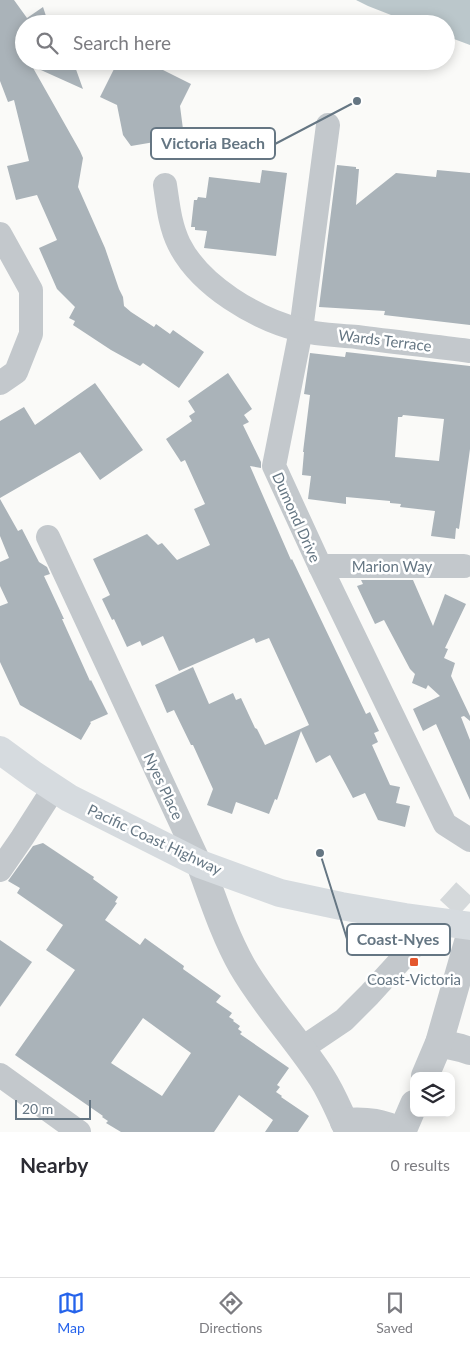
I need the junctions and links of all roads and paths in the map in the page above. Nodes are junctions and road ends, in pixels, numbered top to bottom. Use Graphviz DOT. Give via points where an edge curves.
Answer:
graph roads {
  1 [pos="328,125"];
  2 [pos="165,185"];
  3 [pos="0,234"];
  4 [pos="301,330"];
  5 [pos="470,351"];
  6 [pos="0,383"];
  7 [pos="48,537"];
  8 [pos="320,566"];
  9 [pos="464,566"];
  10 [pos="0,750"];
  11 [pos="54,788"];
  12 [pos="470,840"];
  13 [pos="200,864"];
  14 [pos="0,870"];
  15 [pos="470,926"];
  16 [pos="470,935"];
  17 [pos="400,961"];
  18 [pos="439,1043"];
  19 [pos="301,1049"];
  20 [pos="470,1051"];
  21 [pos="427,1072"];
  22 [pos="0,1075"];
  23 [pos="410,1114"];
  24 [pos="347,1127"];
  25 [pos="79,1132"];
  26 [pos="403,1132"];
  1 -- 4 [label="street, Dumond Drive"];
  2 -- 4 [label="street, Wards Terrace" via="178,244 208,281 229,298 270,320"];
  3 -- 6 [label="street" via="31,290 31,334 16,372"];
  4 -- 5 [label="street, Wards Terrace"];
  4 -- 8 [label="street, Dumond Drive" via="274,466"];
  7 -- 13 [label="street, Nyes Place"];
  8 -- 9 [label="street, Marion Way"];
  8 -- 12 [label="street, Dumond Drive" via="445,824"];
  10 -- 11 [label="highway, Pacific Coast Highway"];
  11 -- 13 [label="highway, Pacific Coast Highway"];
  11 -- 14 [label="street"];
  13 -- 15 [label="highway, Pacific Coast Highway" via="280,892 360,909"];
  13 -- 19 [label="street, Nyes Place" via="225,932 242,965"];
  16 -- 18 [label="street"];
  17 -- 19 [label="street" via="344,1020"];
  18 -- 20 [label="street"];
  18 -- 21 [label="street"];
  19 -- 24 [label="street, Nyes Place" via="335,1101"];
  22 -- 25 [label="street"];
  23 -- 26 [label="street"];
  24 -- 26 [label="street" via="360,1121 375,1122"];
}
